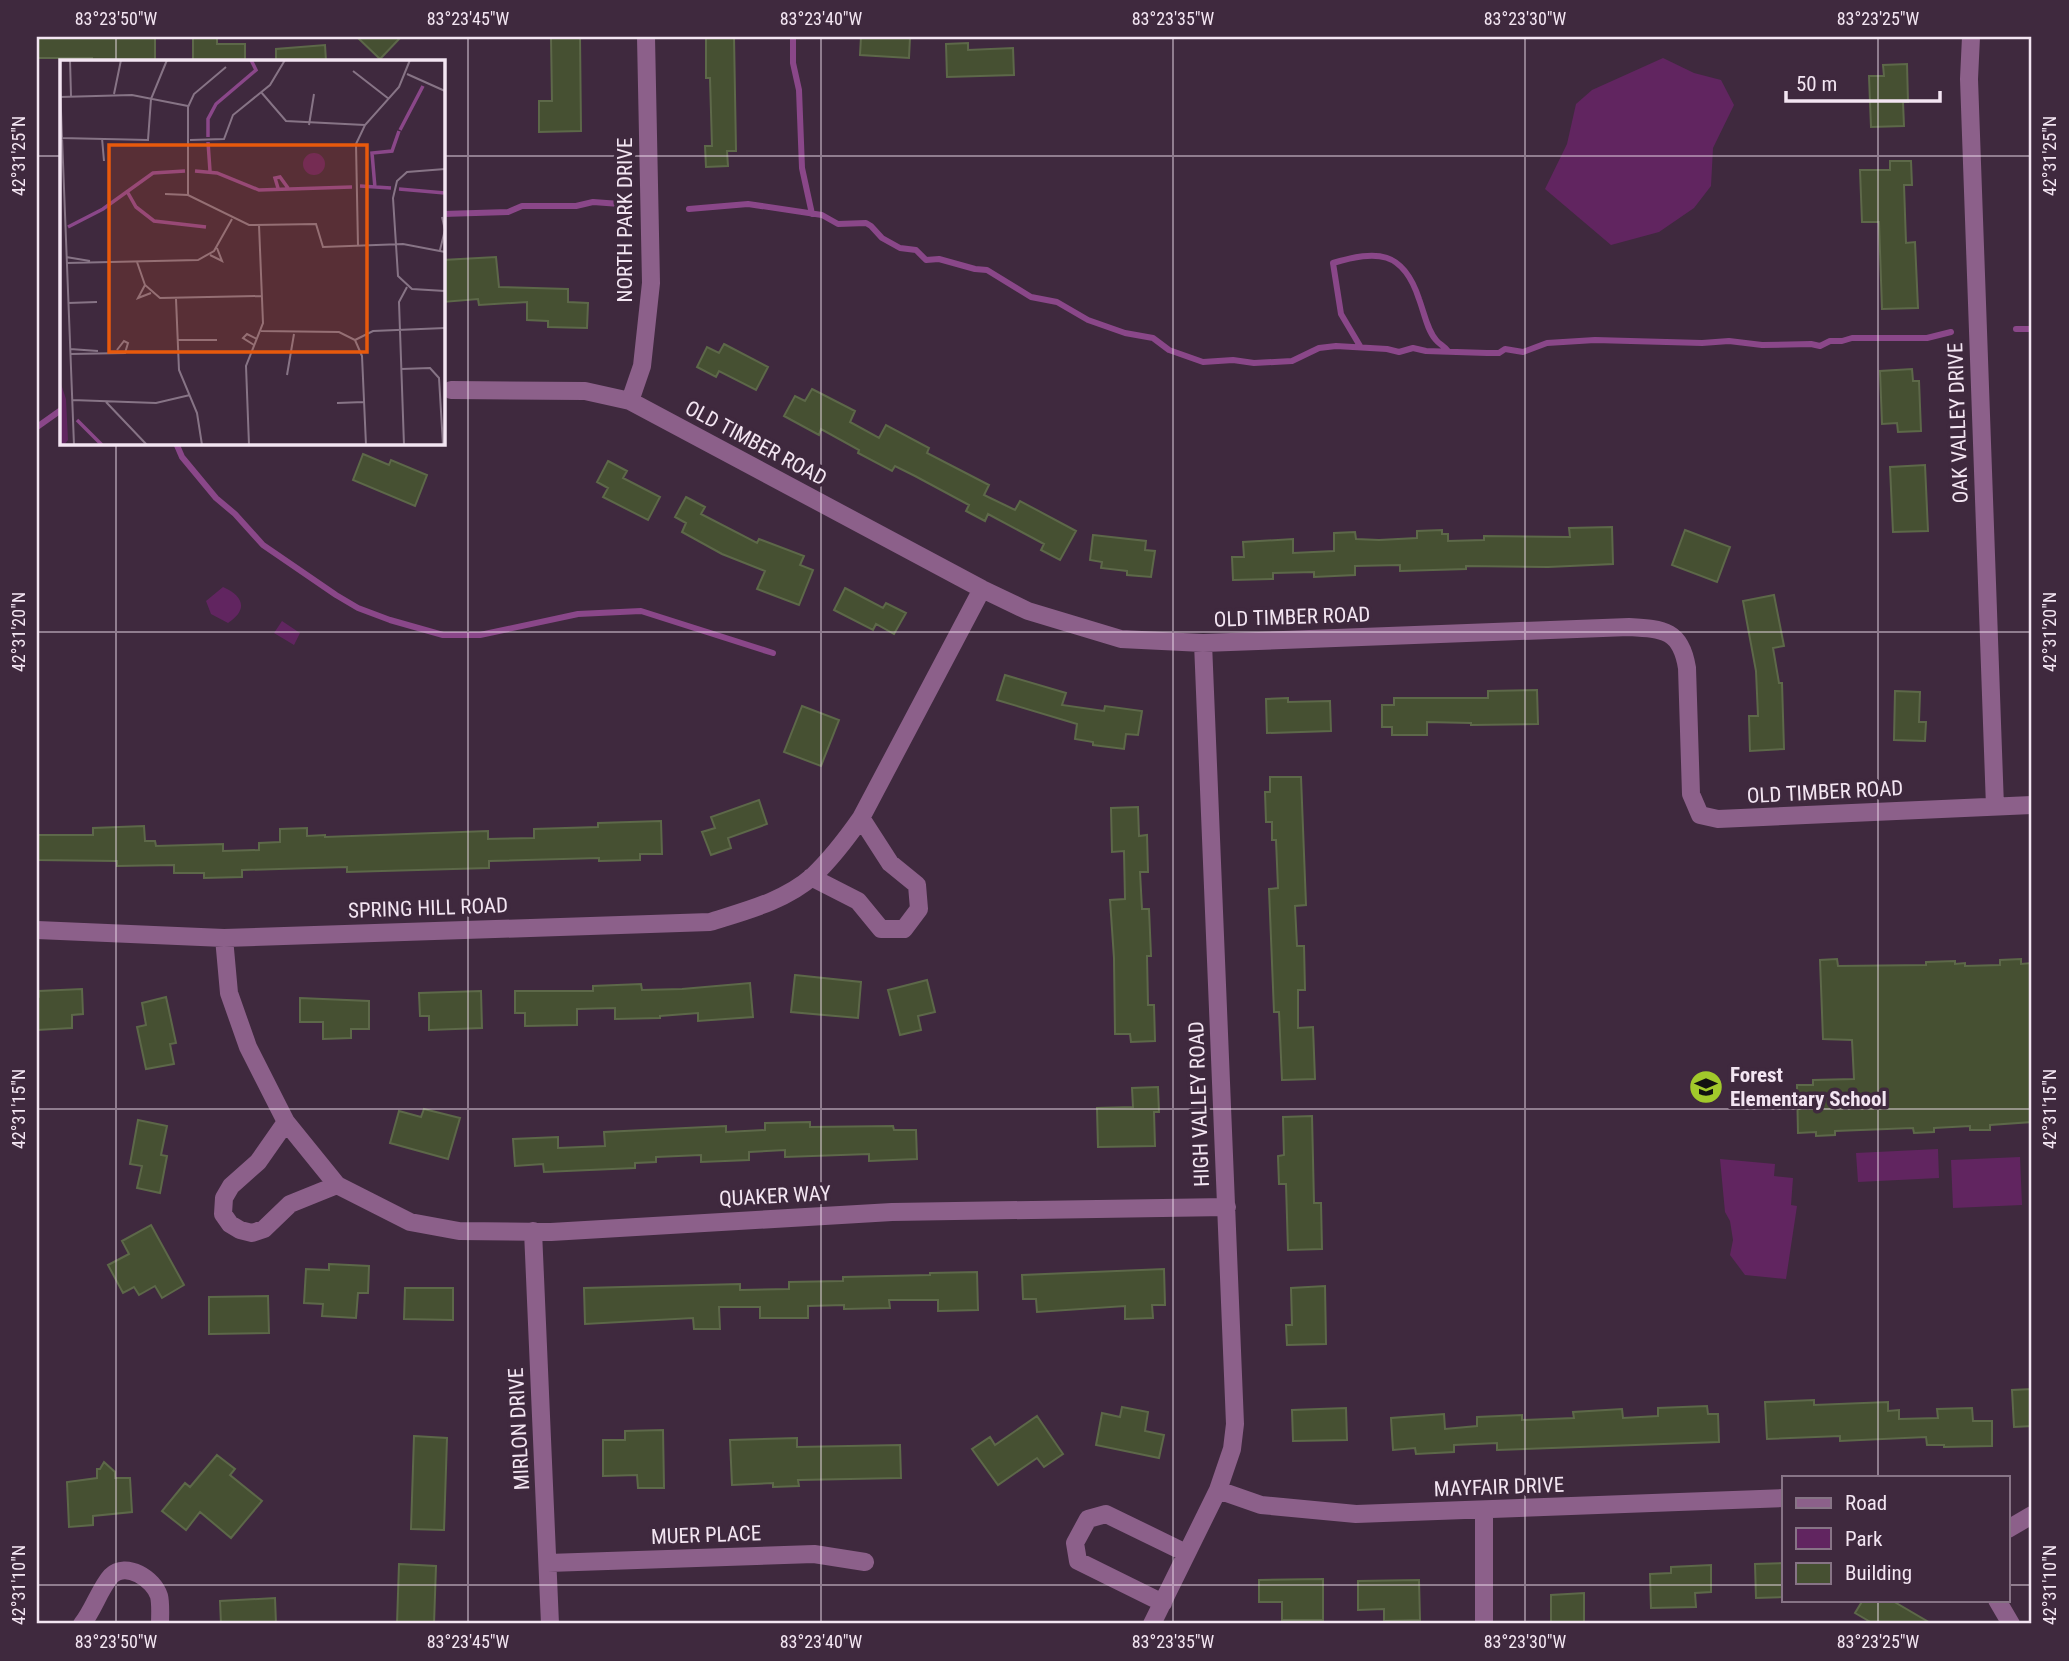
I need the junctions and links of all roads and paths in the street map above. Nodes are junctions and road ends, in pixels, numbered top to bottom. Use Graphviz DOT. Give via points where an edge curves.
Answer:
graph roads {
  1 [pos="646,37"];
  2 [pos="1971,37"];
  3 [pos="450,390"];
  4 [pos="630,401"];
  5 [pos="982,589"];
  6 [pos="1203,643"];
  7 [pos="2032,805"];
  8 [pos="1995,807"];
  9 [pos="862,818"];
  10 [pos="811,877"];
  11 [pos="37,930"];
  12 [pos="224,938"];
  13 [pos="286,1122"];
  14 [pos="337,1185"];
  15 [pos="1227,1207"];
  16 [pos="533,1231"];
  17 [pos="1219,1490"];
  18 [pos="1782,1498"];
  19 [pos="1484,1510"];
  20 [pos="2032,1516"];
  21 [pos="2010,1528"];
  22 [pos="1186,1553"];
  23 [pos="864,1562"];
  24 [pos="548,1563"];
  25 [pos="1998,1602"];
  26 [pos="1163,1603"];
  27 [pos="82,1624"];
  28 [pos="160,1624"];
  29 [pos="550,1624"];
  30 [pos="1152,1624"];
  31 [pos="1484,1624"];
  32 [pos="2011,1624"];
  1 -- 4 [label="street, NORTH PARK DRIVE" via="651,283 642,366"];
  2 -- 8 [label="street, OAK VALLEY DRIVE"];
  3 -- 4 [label="street, OLD TIMBER ROAD" via="585,391"];
  4 -- 5 [label="street, OLD TIMBER ROAD"];
  5 -- 6 [label="street, OLD TIMBER ROAD" via="1028,611 1121,639"];
  5 -- 9 [label="street, SPRING HILL ROAD"];
  6 -- 8 [label="street, OLD TIMBER ROAD" via="1658,629 1684,649 1691,794 1700,815 1718,819"];
  6 -- 15 [label="street, HIGH VALLEY ROAD"];
  7 -- 8 [label="street, OLD TIMBER ROAD"];
  9 -- 10 [label="street, SPRING HILL ROAD"];
  9 -- 10 [label="street" via="890,863 917,885 919,909 904,929 881,929 858,901"];
  10 -- 12 [label="street, SPRING HILL ROAD" via="753,909 710,922"];
  11 -- 12 [label="street, SPRING HILL ROAD"];
  12 -- 13 [label="street, QUAKER WAY" via="229,993 248,1047"];
  13 -- 14 [label="street, QUAKER WAY"];
  13 -- 14 [label="street" via="258,1162 224,1198 223,1214 230,1224 252,1233 264,1229 290,1204"];
  14 -- 16 [label="street, QUAKER WAY" via="410,1222 459,1231"];
  15 -- 16 [label="street, QUAKER WAY" via="892,1212"];
  15 -- 17 [label="street, HIGH VALLEY ROAD" via="1235,1424"];
  16 -- 24 [label="street, MIRLON DRIVE"];
  17 -- 19 [label="street, MAYFAIR DRIVE" via="1261,1505 1356,1514"];
  17 -- 22 [label="street, HIGH VALLEY ROAD"];
  18 -- 19 [label="street, MAYFAIR DRIVE"];
  19 -- 31 [label="street"];
  20 -- 21 [label="street"];
  22 -- 26 [label="street, HIGH VALLEY ROAD"];
  22 -- 26 [label="street" via="1106,1514 1087,1519 1075,1543 1078,1561"];
  23 -- 24 [label="street, MUER PLACE" via="814,1554"];
  24 -- 29 [label="street, MIRLON DRIVE"];
  25 -- 32 [label="street"];
  26 -- 30 [label="street, HIGH VALLEY ROAD"];
  27 -- 28 [label="street" via="110,1577 132,1570 154,1587"];
}
